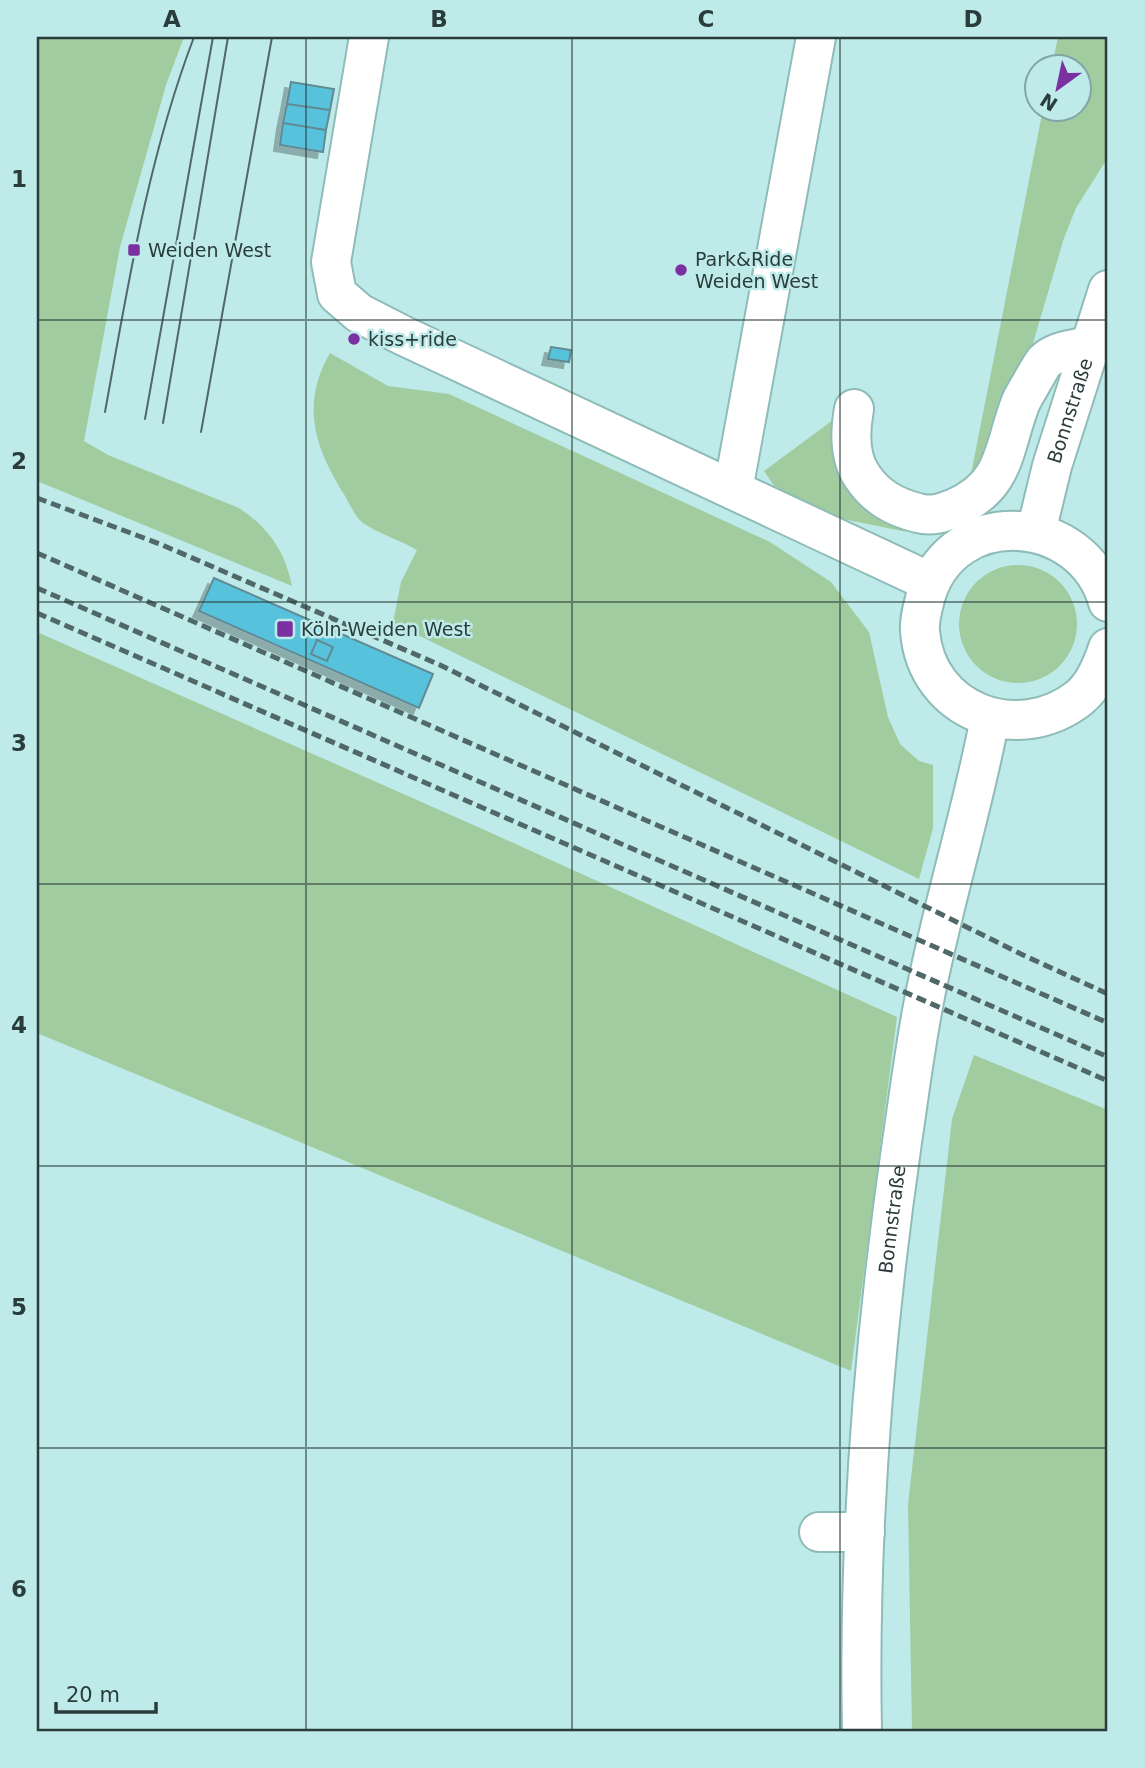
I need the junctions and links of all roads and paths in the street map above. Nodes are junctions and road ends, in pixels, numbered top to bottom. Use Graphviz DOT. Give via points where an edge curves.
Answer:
graph roads {
  1 [pos="369,37"];
  2 [pos="816,37"];
  3 [pos="1108,290"];
  4 [pos="1089,346"];
  5 [pos="854,409"];
  6 [pos="733,490"];
  7 [pos="1036,532"];
  8 [pos="930,582"];
  9 [pos="1108,602"];
  10 [pos="1106,665"];
  11 [pos="990,718"];
  12 [pos="819,1532"];
  13 [pos="865,1532"];
  14 [pos="862,1731"];
  1 -- 6 [label="main road" via="331,262 337,294 359,313 404,336"];
  2 -- 6 [label="main road"];
  3 -- 4 [label="main road, Bonnstraße"];
  4 -- 5 [label="main road" via="1054,354 1042,365 1021,402 1002,465 989,486 939,514 902,509 868,485 856,468 851,428"];
  4 -- 7 [label="main road, Bonnstraße"];
  6 -- 8 [label="main road"];
  7 -- 8 [label="main road" via="1003,530 974,539 949,557"];
  7 -- 9 [label="main road" via="1056,538 1093,568"];
  8 -- 11 [label="main road" via="920,630 928,663 946,692"];
  10 -- 11 [label="main road" via="1081,697 1054,714 1023,721"];
  11 -- 13 [label="main road, Bonnstraße" via="920,1020 893,1203 873,1387"];
  12 -- 13 [label="main road"];
  13 -- 14 [label="main road, Bonnstraße"];
}
